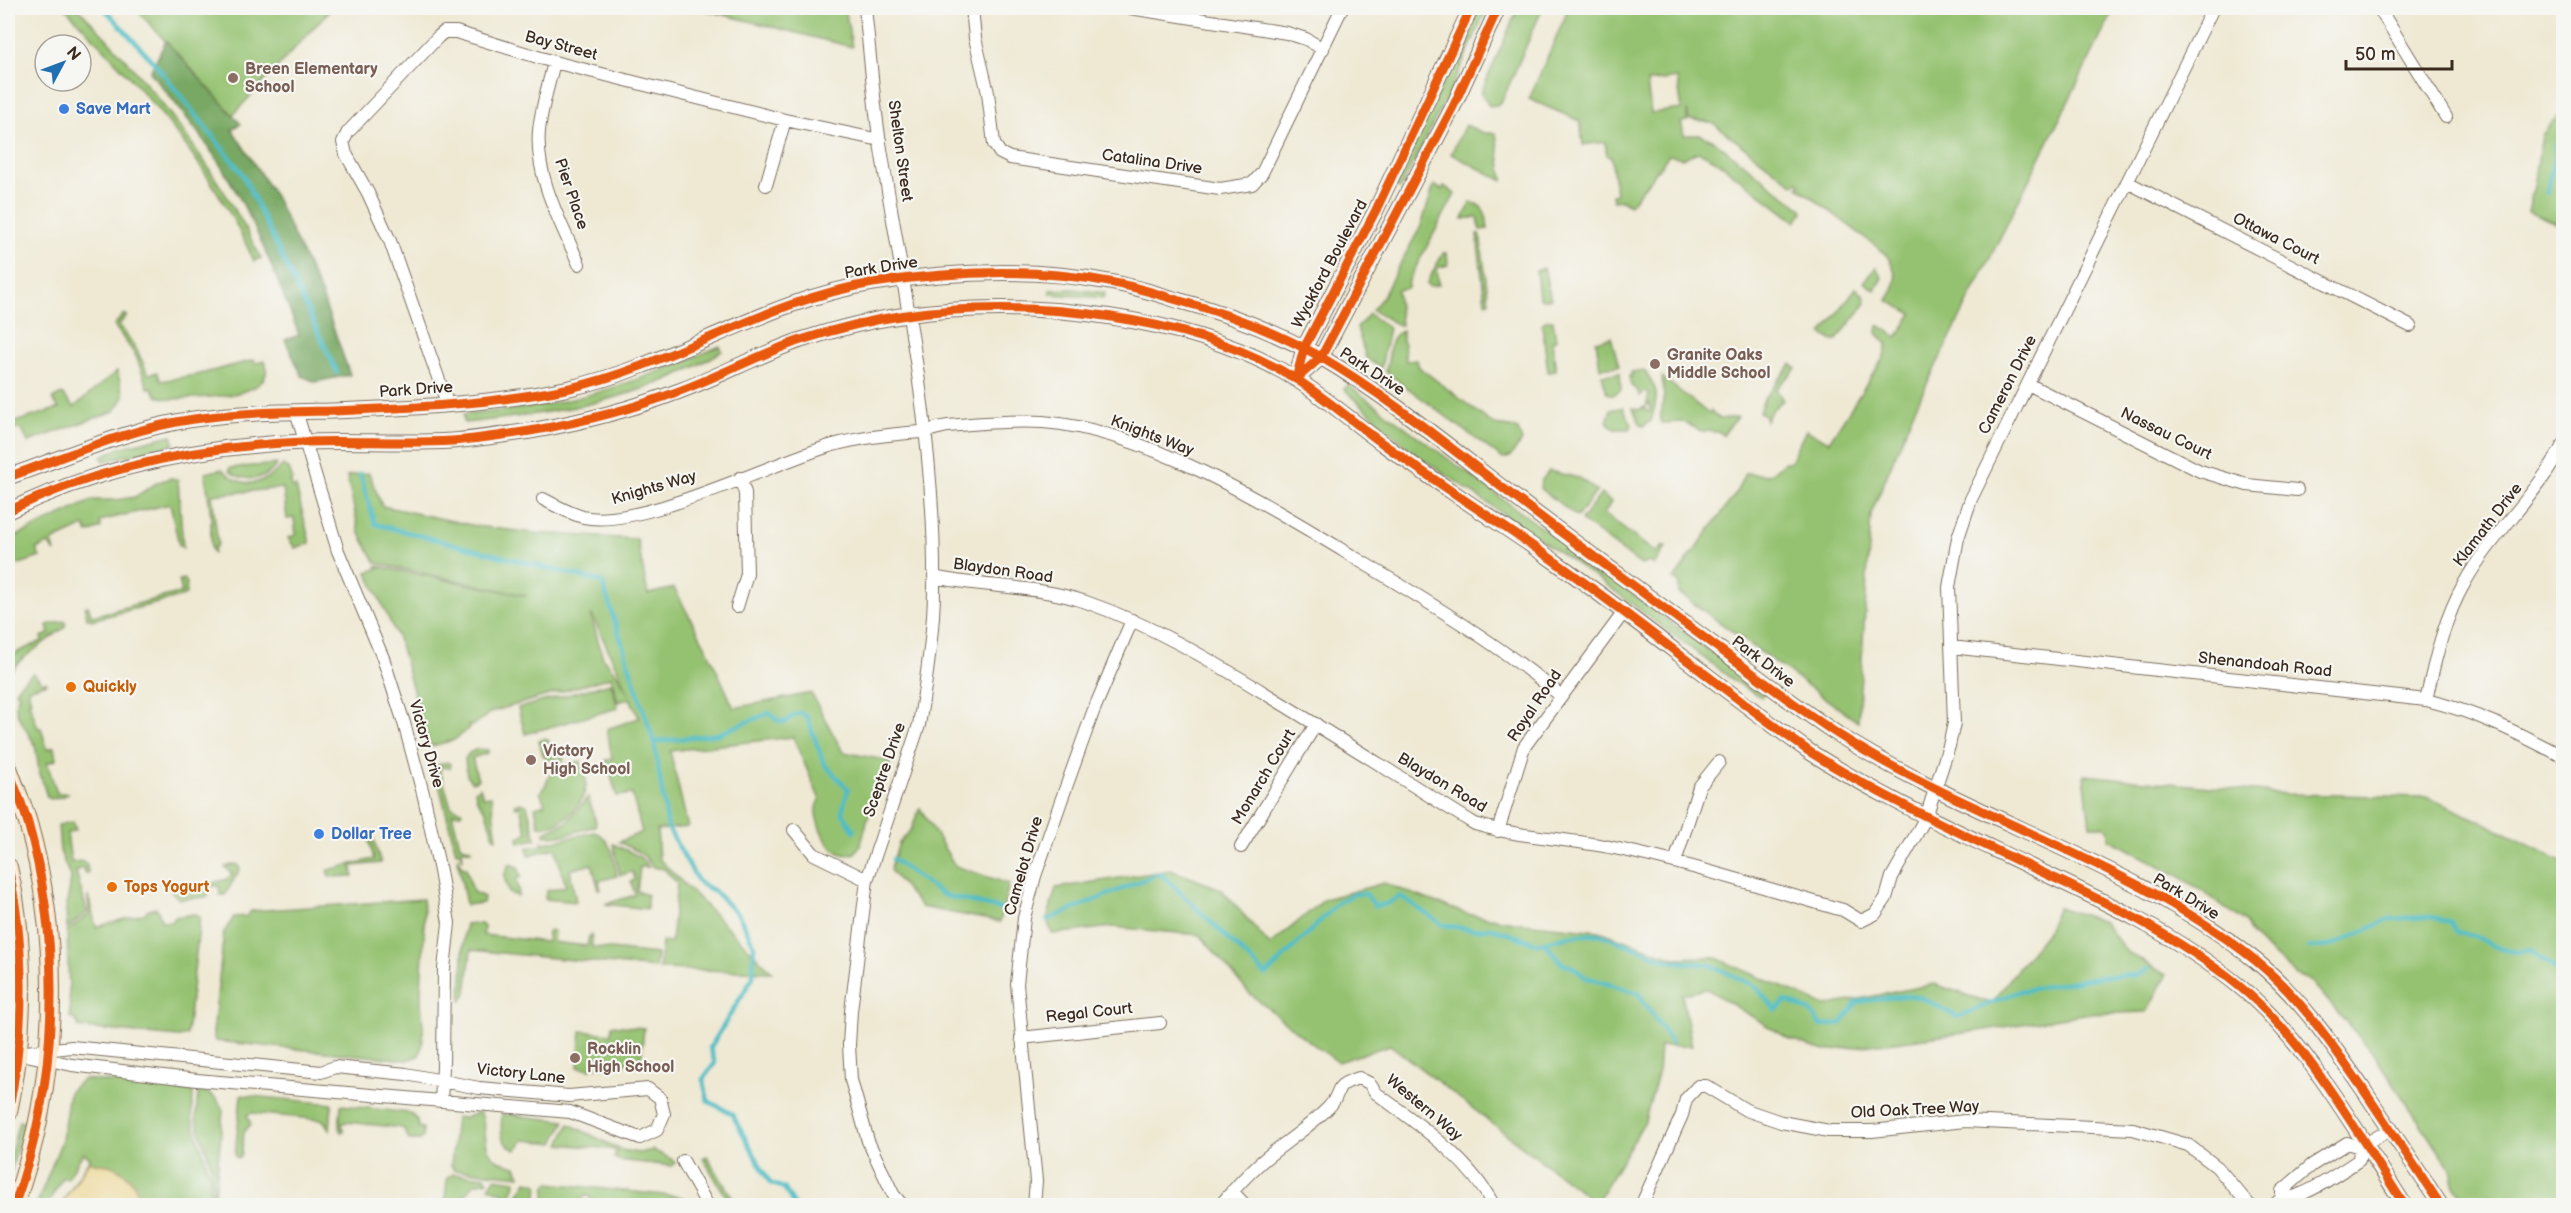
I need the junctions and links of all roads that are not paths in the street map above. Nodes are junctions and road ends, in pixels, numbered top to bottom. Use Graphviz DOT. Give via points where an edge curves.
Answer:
graph roads {
  1 [pos="866,8"];
  2 [pos="972,8"];
  3 [pos="1130,8"];
  4 [pos="1341,8"];
  5 [pos="1471,8"];
  6 [pos="1498,8"];
  7 [pos="2213,8"];
  8 [pos="2379,8"];
  9 [pos="1323,49"];
  10 [pos="554,62"];
  11 [pos="2446,117"];
  12 [pos="785,120"];
  13 [pos="880,140"];
  14 [pos="2127,182"];
  15 [pos="766,185"];
  16 [pos="579,264"];
  17 [pos="904,280"];
  18 [pos="906,298"];
  19 [pos="909,315"];
  20 [pos="2410,326"];
  21 [pos="1304,348"];
  22 [pos="1321,357"];
  23 [pos="1296,379"];
  24 [pos="2028,384"];
  25 [pos="447,403"];
  26 [pos="296,411"];
  27 [pos="924,432"];
  28 [pos="306,442"];
  29 [pos="2564,443"];
  30 [pos="8,477"];
  31 [pos="740,478"];
  32 [pos="2297,490"];
  33 [pos="543,499"];
  34 [pos="8,511"];
  35 [pos="934,577"];
  36 [pos="737,607"];
  37 [pos="1624,612"];
  38 [pos="1132,620"];
  39 [pos="1951,647"];
  40 [pos="1560,695"];
  41 [pos="2426,700"];
  42 [pos="1316,724"];
  43 [pos="2564,757"];
  44 [pos="1719,762"];
  45 [pos="8,768"];
  46 [pos="1936,788"];
  47 [pos="1928,810"];
  48 [pos="794,830"];
  49 [pos="1498,831"];
  50 [pos="1241,847"];
  51 [pos="1675,862"];
  52 [pos="8,867"];
  53 [pos="867,880"];
  54 [pos="1160,1023"];
  55 [pos="1021,1038"];
  56 [pos="17,1053"];
  57 [pos="48,1055"];
  58 [pos="442,1081"];
  59 [pos="441,1100"];
  60 [pos="8,1112"];
  61 [pos="2391,1129"];
  62 [pos="2362,1146"];
  63 [pos="683,1161"];
  64 [pos="2307,1170"];
  65 [pos="2317,1185"];
  66 [pos="1232,1191"];
  67 [pos="2278,1202"];
  68 [pos="14,1206"];
  69 [pos="708,1206"];
  70 [pos="903,1206"];
  71 [pos="1034,1206"];
  72 [pos="1220,1206"];
  73 [pos="1246,1206"];
  74 [pos="1494,1206"];
  75 [pos="1641,1206"];
  76 [pos="2250,1206"];
  77 [pos="2405,1206"];
  78 [pos="2441,1206"];
  1 -- 13 [label="street, Shelton Street"];
  2 -- 9 [label="street, Catalina Drive" via="994,144 1000,153 1010,158 1220,189 1252,184 1262,173"];
  3 -- 9 [label="street" via="1287,33"];
  4 -- 9 [label="street, Catalina Drive"];
  5 -- 21 [label="street, Wyckford Boulevard" via="1376,210"];
  6 -- 22 [label="street" via="1453,106"];
  7 -- 14 [label="street, Cameron Drive"];
  8 -- 11 [label="street"];
  10 -- 12 [label="street, Bay Street"];
  10 -- 16 [label="street, Pier Place" via="539,131 541,167"];
  10 -- 25 [label="street, Bay Street" via="467,35 444,32 348,132 343,142 390,241"];
  12 -- 13 [label="street, Bay Street"];
  12 -- 15 [label="street"];
  13 -- 17 [label="street, Shelton Street"];
  14 -- 20 [label="street, Ottawa Court"];
  14 -- 24 [label="street, Cameron Drive"];
  17 -- 18 [label="street, Shelton Street"];
  17 -- 21 [label="street, Park Drive" via="1012,272 1113,283 1214,310"];
  17 -- 25 [label="street, Park Drive" via="837,291 788,306 673,355 566,389"];
  18 -- 19 [label="street, Sceptre Drive"];
  19 -- 23 [label="street" via="1013,308 1148,323 1202,338"];
  19 -- 27 [label="street, Sceptre Drive"];
  19 -- 28 [label="street" via="798,341 686,389 572,423 453,441"];
  21 -- 22 [label="street, Park Drive"];
  21 -- 23 [label="street, Wyckford Boulevard"];
  22 -- 23 [label="street"];
  22 -- 46 [label="street, Park Drive" via="1399,407 1511,495 1819,721 1868,753"];
  23 -- 37 [label="street"];
  24 -- 32 [label="street, Nassau Court" via="2200,471 2247,484"];
  24 -- 39 [label="street, Cameron Drive" via="1986,464 1958,538 1950,586"];
  25 -- 26 [label="street, Park Drive"];
  26 -- 28 [label="street, Victory Drive"];
  26 -- 30 [label="street, Park Drive" via="249,412 147,428"];
  27 -- 31 [label="street, Knights Way" via="836,445"];
  27 -- 35 [label="street, Sceptre Drive"];
  27 -- 40 [label="street, Knights Way" via="1012,421 1044,422 1142,446 1289,518 1448,614"];
  28 -- 34 [label="street" via="251,446 144,463 81,482"];
  28 -- 58 [label="street, Victory Drive" via="338,551 383,658 424,797 449,923"];
  29 -- 41 [label="street, Klamath Drive" via="2545,477 2465,581 2450,612"];
  31 -- 33 [label="street, Knights Way" via="670,504 607,518 585,517"];
  31 -- 36 [label="street" via="746,504 747,574"];
  35 -- 38 [label="street, Blaydon Road" via="1018,587 1084,601"];
  35 -- 53 [label="street, Sceptre Drive" via="919,725"];
  37 -- 40 [label="street, Royal Road"];
  37 -- 47 [label="street" via="1810,752 1853,779"];
  38 -- 42 [label="street, Blaydon Road" via="1193,650"];
  38 -- 55 [label="street, Camelot Drive" via="1089,723 1035,876 1024,918 1017,984"];
  39 -- 41 [label="street, Shenandoah Road"];
  39 -- 46 [label="street, Cameron Drive" via="1954,723"];
  40 -- 49 [label="street, Royal Road" via="1524,747"];
  41 -- 43 [label="street, Shenandoah Road" via="2463,709"];
  42 -- 49 [label="street, Blaydon Road" via="1475,824"];
  42 -- 50 [label="street, Monarch Court"];
  44 -- 51 [label="street" via="1699,787"];
  45 -- 57 [label="main road" via="28,822 44,900 50,966"];
  46 -- 47 [label="street, Cameron Drive"];
  46 -- 61 [label="street, Park Drive" via="2131,881 2174,905 2259,964 2326,1035"];
  47 -- 51 [label="street, Blaydon Road" via="1881,906 1862,921 1843,910"];
  47 -- 62 [label="street" via="2159,931 2240,987 2302,1053"];
  48 -- 53 [label="street" via="814,854"];
  49 -- 51 [label="street, Blaydon Road"];
  52 -- 56 [label="main road" via="19,967"];
  53 -- 70 [label="street, Sceptre Drive" via="851,1011 852,1080 868,1141 893,1194"];
  54 -- 55 [label="street, Regal Court"];
  55 -- 71 [label="street, Camelot Drive" via="1036,1181"];
  56 -- 57 [label="street, Victory Lane"];
  56 -- 60 [label="main road"];
  57 -- 58 [label="street, Victory Lane" via="72,1047 321,1072 334,1067"];
  57 -- 59 [label="street, Victory Lane" via="206,1080"];
  57 -- 68 [label="main road" via="36,1131"];
  58 -- 59 [label="street, Victory Drive"];
  58 -- 59 [label="street, Victory Lane" via="569,1096 648,1089 660,1098 664,1114 657,1130 640,1138 570,1112"];
  61 -- 62 [label="street"];
  61 -- 78 [label="street, Park Drive"];
  62 -- 64 [label="street" via="2347,1143"];
  62 -- 65 [label="street" via="2359,1160"];
  62 -- 77 [label="street"];
  63 -- 69 [label="street"];
  64 -- 65 [label="street"];
  64 -- 67 [label="street" via="2282,1191"];
  65 -- 67 [label="street"];
  66 -- 72 [label="street, Western Way"];
  66 -- 73 [label="street"];
  66 -- 74 [label="street, Western Way" via="1311,1125 1335,1101 1341,1086 1359,1078 1439,1141"];
  75 -- 76 [label="street, Old Oak Tree Way" via="1686,1099 1698,1086 1706,1086 1746,1110 1829,1131 1872,1131 1965,1121 2133,1129 2188,1146 2217,1167"];
}
